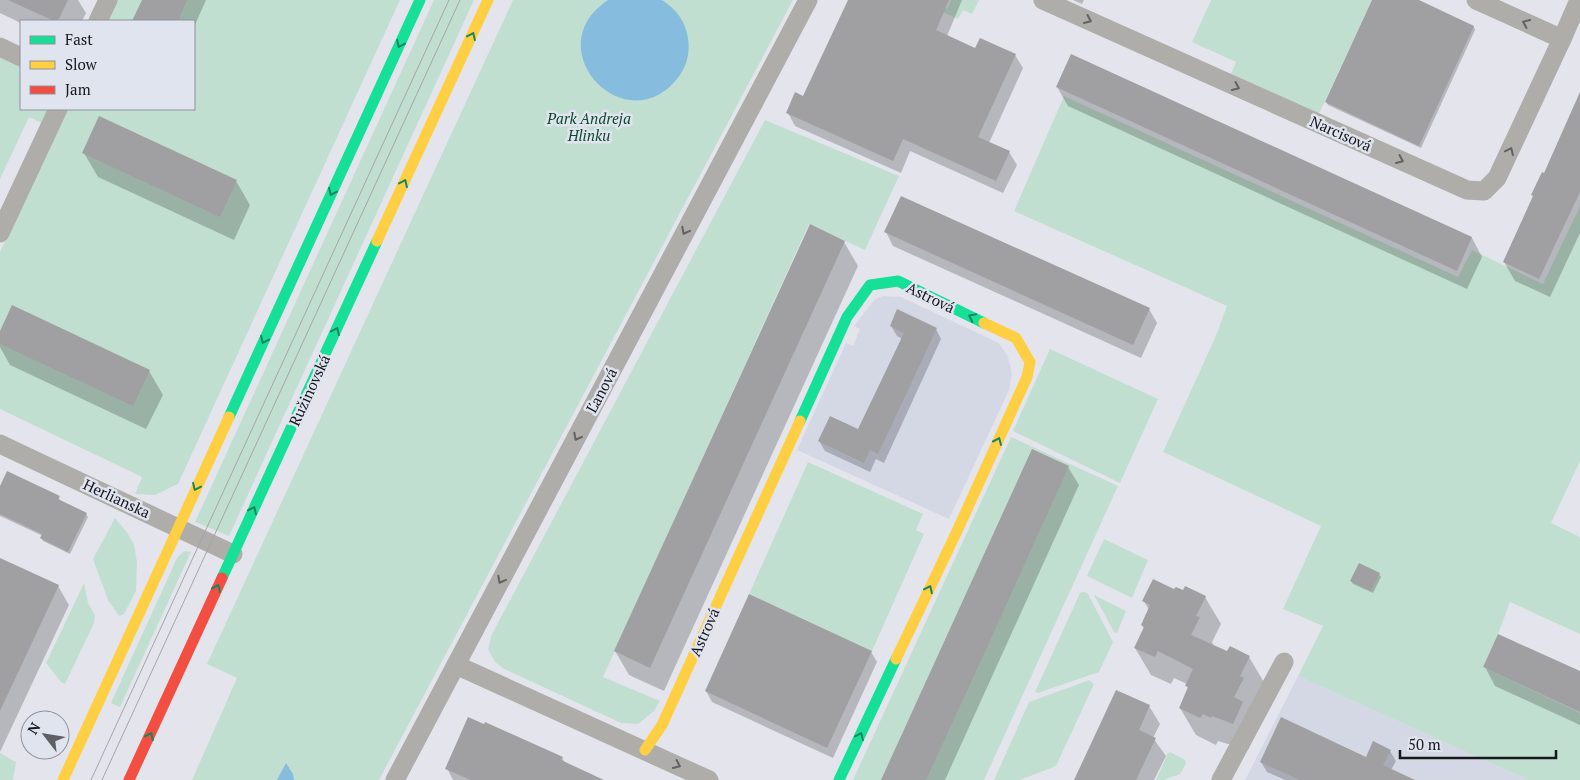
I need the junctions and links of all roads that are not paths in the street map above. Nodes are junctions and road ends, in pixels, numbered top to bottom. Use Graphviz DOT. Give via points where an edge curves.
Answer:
graph roads {
  1 [pos="108,0"];
  2 [pos="420,0"];
  3 [pos="488,0"];
  4 [pos="808,0"];
  5 [pos="1043,0"];
  6 [pos="1476,0"];
  7 [pos="1579,0"];
  8 [pos="98,20"];
  9 [pos="1562,39"];
  10 [pos="0,48"];
  11 [pos="20,57"];
  12 [pos="58,110"];
  13 [pos="0,233"];
  14 [pos="0,444"];
  15 [pos="178,527"];
  16 [pos="233,554"];
  17 [pos="1284,662"];
  18 [pos="456,665"];
  19 [pos="645,750"];
  20 [pos="63,780"];
  21 [pos="129,780"];
  22 [pos="395,780"];
  23 [pos="709,780"];
  24 [pos="840,780"];
  25 [pos="1221,780"];
  1 -- 8 [label="street"];
  2 -- 15 [label="street, one-way"];
  16 -- 3 [label="street, Ružinovská, one-way"];
  4 -- 18 [label="street, Ľanová, one-way"];
  5 -- 9 [label="street, Narcisová, one-way" via="1467,190 1484,191 1498,178"];
  9 -- 6 [label="street, one-way"];
  7 -- 9 [label="street, Narcisová"];
  10 -- 11 [label="street"];
  12 -- 13 [label="street"];
  14 -- 15 [label="street, Herlianska"];
  15 -- 16 [label="street, Herlianska"];
  15 -- 20 [label="street"];
  21 -- 16 [label="street, Ružinovská, one-way"];
  17 -- 25 [label="street"];
  18 -- 19 [label="street"];
  18 -- 22 [label="street, Ľanová"];
  19 -- 23 [label="street, one-way"];
  24 -- 19 [label="street, Astrová, one-way" via="958,529 1027,377 1030,362 1016,338 898,281 870,285 847,317 662,725"];
}
